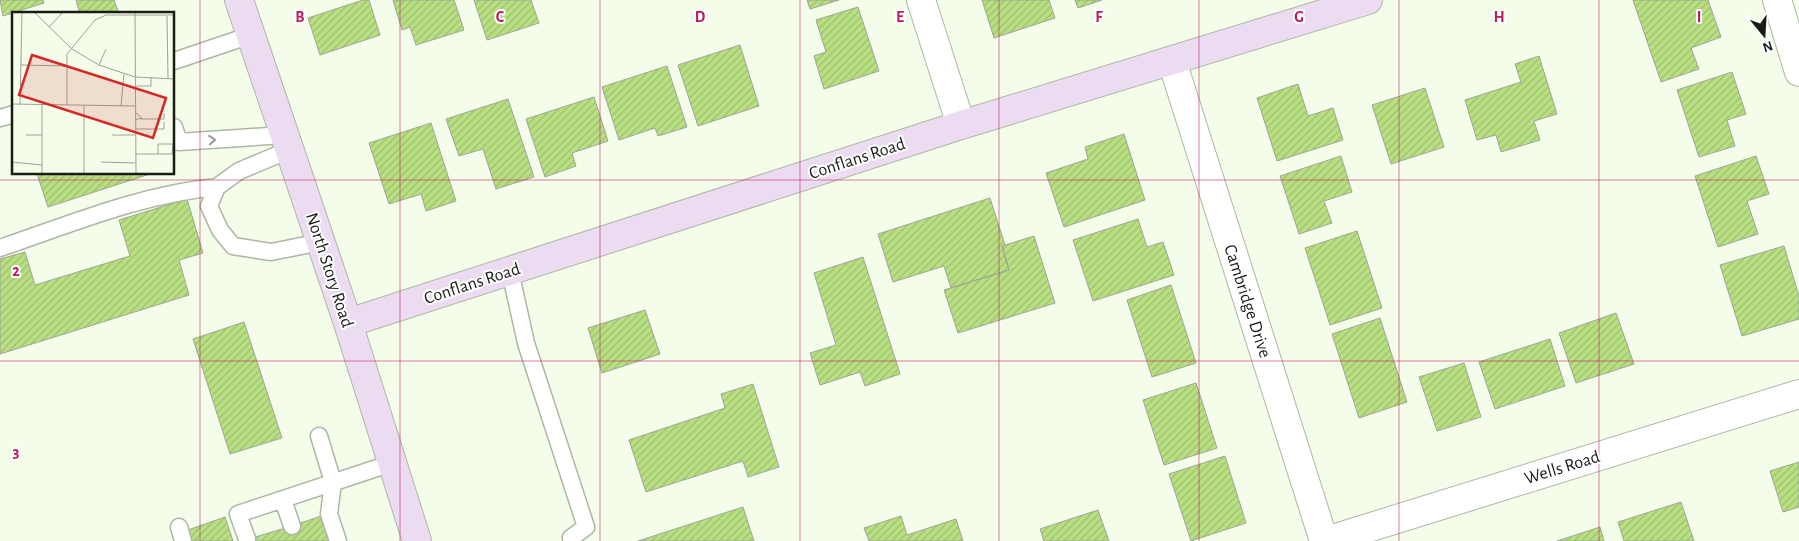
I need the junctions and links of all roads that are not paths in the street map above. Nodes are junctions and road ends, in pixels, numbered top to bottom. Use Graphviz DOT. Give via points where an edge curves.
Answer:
graph roads {
  1 [pos="239,0"];
  2 [pos="921,0"];
  3 [pos="1368,0"];
  4 [pos="1777,0"];
  5 [pos="251,35"];
  6 [pos="175,61"];
  7 [pos="1172,61"];
  8 [pos="1799,72"];
  9 [pos="961,125"];
  10 [pos="175,130"];
  11 [pos="287,142"];
  12 [pos="217,187"];
  13 [pos="320,242"];
  14 [pos="0,248"];
  15 [pos="510,270"];
  16 [pos="348,323"];
  17 [pos="1799,394"];
  18 [pos="319,436"];
  19 [pos="392,463"];
  20 [pos="333,482"];
  21 [pos="283,500"];
  22 [pos="292,526"];
  23 [pos="247,540"];
  24 [pos="338,541"];
  25 [pos="417,541"];
  26 [pos="572,541"];
  27 [pos="1325,541"];
  1 -- 5 [label="main road, North Story Road"];
  2 -- 9 [label="street"];
  3 -- 7 [label="main road, Conflans Road"];
  4 -- 8 [label="street"];
  5 -- 6 [label="lane"];
  5 -- 11 [label="main road, North Story Road"];
  7 -- 9 [label="main road, Conflans Road"];
  7 -- 27 [label="street, Cambridge Drive"];
  9 -- 15 [label="main road, Conflans Road"];
  10 -- 11 [label="lane, one-way" via="179,142"];
  11 -- 12 [label="lane"];
  11 -- 13 [label="main road, North Story Road"];
  12 -- 13 [label="lane" via="209,206 232,246 271,252"];
  12 -- 14 [label="lane" via="185,190 111,210"];
  13 -- 16 [label="main road, North Story Road"];
  15 -- 16 [label="main road, Conflans Road"];
  15 -- 26 [label="lane" via="526,343 586,526 571,538"];
  16 -- 19 [label="main road, North Story Road"];
  17 -- 27 [label="street, Wells Road"];
  18 -- 20 [label="lane"];
  19 -- 20 [label="lane"];
  19 -- 25 [label="main road, North Story Road"];
  20 -- 21 [label="lane"];
  20 -- 24 [label="lane" via="329,514"];
  21 -- 22 [label="lane"];
  21 -- 23 [label="lane" via="238,514"];
}
